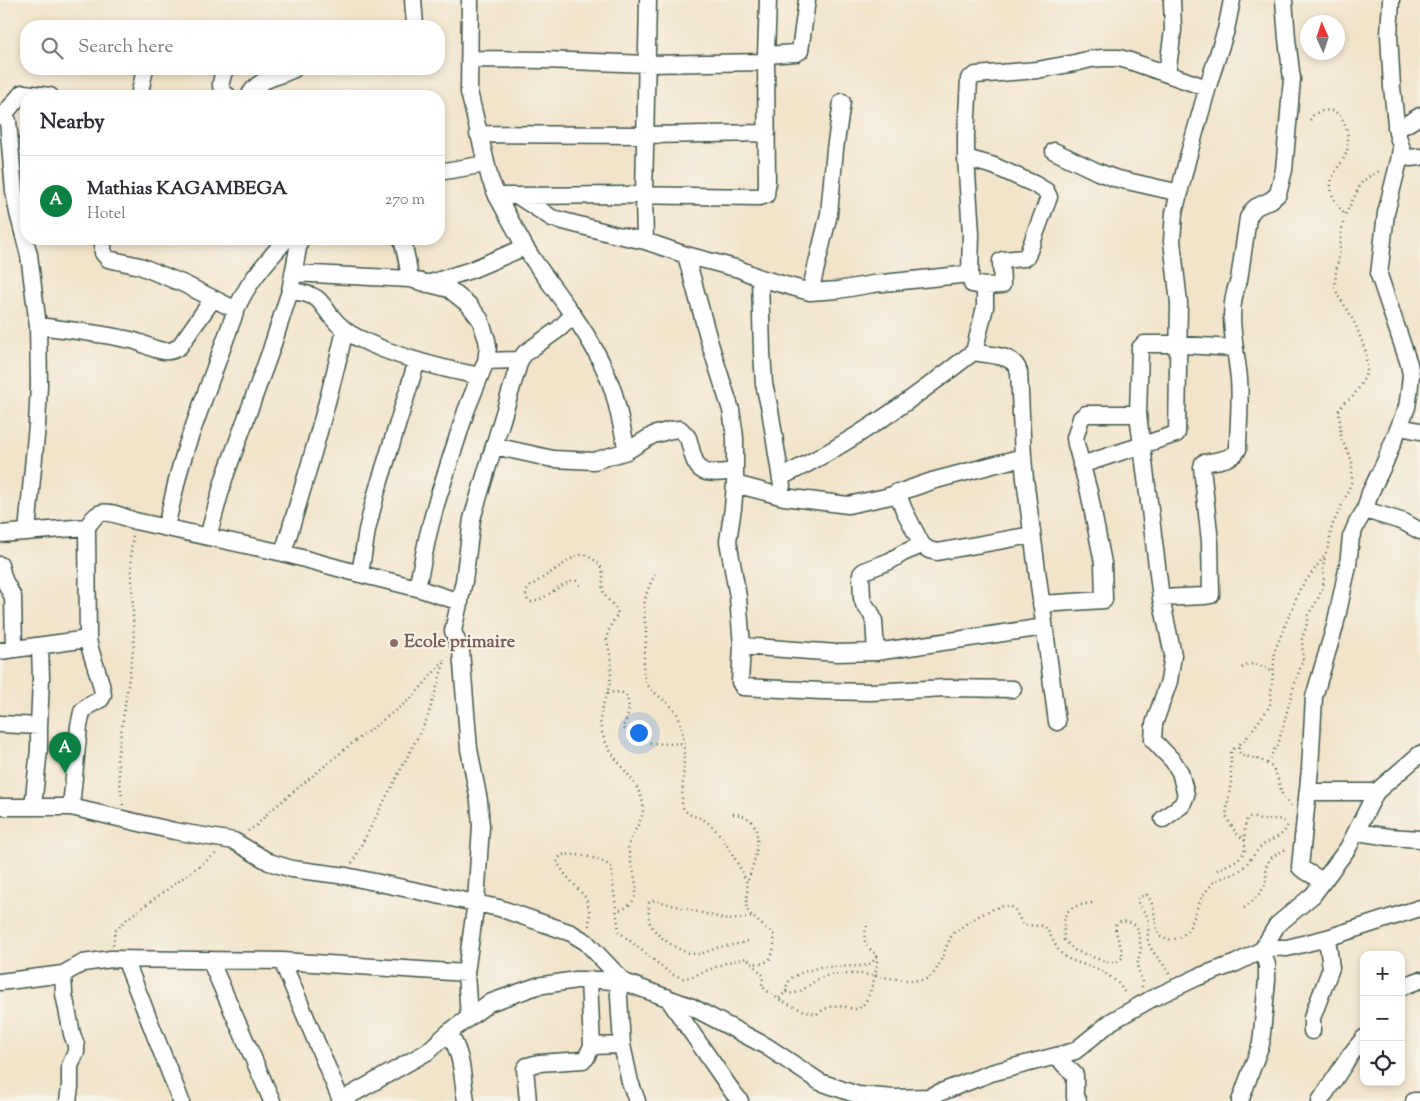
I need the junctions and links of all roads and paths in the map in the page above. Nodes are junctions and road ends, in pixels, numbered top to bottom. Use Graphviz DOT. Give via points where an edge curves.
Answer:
graph roads {
  1 [pos="413,0"];
  2 [pos="470,0"];
  3 [pos="648,0"];
  4 [pos="768,0"];
  5 [pos="807,0"];
  6 [pos="1172,0"];
  7 [pos="1232,0"];
  8 [pos="1284,0"];
  9 [pos="1391,0"];
  10 [pos="415,20"];
  11 [pos="470,58"];
  12 [pos="766,58"];
  13 [pos="647,64"];
  14 [pos="1167,74"];
  15 [pos="144,75"];
  16 [pos="223,75"];
  17 [pos="278,75"];
  18 [pos="1207,88"];
  19 [pos="140,90"];
  20 [pos="222,90"];
  21 [pos="253,90"];
  22 [pos="20,96"];
  23 [pos="842,102"];
  24 [pos="1,116"];
  25 [pos="1420,116"];
  26 [pos="1310,120"];
  27 [pos="1396,127"];
  28 [pos="767,133"];
  29 [pos="478,134"];
  30 [pos="646,135"];
  31 [pos="1054,150"];
  32 [pos="1400,155"];
  33 [pos="966,158"];
  34 [pos="1420,158"];
  35 [pos="486,164"];
  36 [pos="445,171"];
  37 [pos="20,190"];
  38 [pos="1180,193"];
  39 [pos="644,195"];
  40 [pos="497,196"];
  41 [pos="518,196"];
  42 [pos="1345,216"];
  43 [pos="20,221"];
  44 [pos="645,241"];
  45 [pos="26,245"];
  46 [pos="103,245"];
  47 [pos="288,245"];
  48 [pos="292,245"];
  49 [pos="403,245"];
  50 [pos="525,247"];
  51 [pos="686,255"];
  52 [pos="293,274"];
  53 [pos="970,274"];
  54 [pos="760,278"];
  55 [pos="410,279"];
  56 [pos="427,284"];
  57 [pos="985,286"];
  58 [pos="290,290"];
  59 [pos="810,292"];
  60 [pos="213,299"];
  61 [pos="236,310"];
  62 [pos="573,315"];
  63 [pos="38,326"];
  64 [pos="345,330"];
  65 [pos="1179,345"];
  66 [pos="1234,348"];
  67 [pos="976,350"];
  68 [pos="520,360"];
  69 [pos="417,361"];
  70 [pos="483,368"];
  71 [pos="1138,414"];
  72 [pos="1400,427"];
  73 [pos="1420,431"];
  74 [pos="1142,444"];
  75 [pos="494,446"];
  76 [pos="627,451"];
  77 [pos="1023,457"];
  78 [pos="1081,465"];
  79 [pos="735,477"];
  80 [pos="781,477"];
  81 [pos="897,492"];
  82 [pos="784,496"];
  83 [pos="1365,510"];
  84 [pos="138,522"];
  85 [pos="87,527"];
  86 [pos="166,528"];
  87 [pos="1420,530"];
  88 [pos="27,532"];
  89 [pos="0,534"];
  90 [pos="1032,535"];
  91 [pos="208,536"];
  92 [pos="922,545"];
  93 [pos="283,553"];
  94 [pos="1325,555"];
  95 [pos="0,565"];
  96 [pos="360,574"];
  97 [pos="655,574"];
  98 [pos="580,585"];
  99 [pos="417,588"];
  100 [pos="1161,598"];
  101 [pos="460,602"];
  102 [pos="1041,604"];
  103 [pos="1044,626"];
  104 [pos="88,639"];
  105 [pos="40,646"];
  106 [pos="742,646"];
  107 [pos="7,650"];
  108 [pos="876,652"];
  109 [pos="1242,668"];
  110 [pos="1273,672"];
  111 [pos="1013,688"];
  112 [pos="607,693"];
  113 [pos="1057,722"];
  114 [pos="0,724"];
  115 [pos="39,726"];
  116 [pos="683,743"];
  117 [pos="1239,748"];
  118 [pos="1420,754"];
  119 [pos="1267,764"];
  120 [pos="1420,772"];
  121 [pos="1398,773"];
  122 [pos="1308,792"];
  123 [pos="1376,792"];
  124 [pos="0,807"];
  125 [pos="33,807"];
  126 [pos="71,807"];
  127 [pos="1292,811"];
  128 [pos="733,814"];
  129 [pos="1290,816"];
  130 [pos="1163,818"];
  131 [pos="125,820"];
  132 [pos="1288,822"];
  133 [pos="1287,828"];
  134 [pos="1357,832"];
  135 [pos="1289,833"];
  136 [pos="1420,840"];
  137 [pos="234,841"];
  138 [pos="1246,841"];
  139 [pos="1290,845"];
  140 [pos="1216,870"];
  141 [pos="346,876"];
  142 [pos="1323,881"];
  143 [pos="746,883"];
  144 [pos="476,902"];
  145 [pos="1092,903"];
  146 [pos="1244,908"];
  147 [pos="1420,908"];
  148 [pos="616,911"];
  149 [pos="753,917"];
  150 [pos="868,922"];
  151 [pos="1327,938"];
  152 [pos="747,940"];
  153 [pos="586,942"];
  154 [pos="1263,949"];
  155 [pos="878,955"];
  156 [pos="118,959"];
  157 [pos="210,960"];
  158 [pos="282,961"];
  159 [pos="753,962"];
  160 [pos="466,973"];
  161 [pos="63,974"];
  162 [pos="875,975"];
  163 [pos="589,980"];
  164 [pos="1420,980"];
  165 [pos="621,981"];
  166 [pos="0,982"];
  167 [pos="1405,986"];
  168 [pos="1174,988"];
  169 [pos="786,992"];
  170 [pos="1138,994"];
  171 [pos="1129,996"];
  172 [pos="667,998"];
  173 [pos="779,998"];
  174 [pos="469,1017"];
  175 [pos="1312,1031"];
  176 [pos="448,1033"];
  177 [pos="1362,1041"];
  178 [pos="622,1045"];
  179 [pos="592,1046"];
  180 [pos="1060,1055"];
  181 [pos="928,1097"];
  182 [pos="860,1098"];
  183 [pos="345,1099"];
  184 [pos="1420,1100"];
  185 [pos="68,1101"];
  186 [pos="181,1101"];
  187 [pos="272,1101"];
  188 [pos="466,1101"];
  189 [pos="528,1101"];
  190 [pos="637,1101"];
  191 [pos="740,1101"];
  192 [pos="945,1101"];
  193 [pos="1078,1101"];
  194 [pos="1240,1101"];
  195 [pos="1320,1101"];
  196 [pos="1414,1101"];
  1 -- 10 [label="street"];
  2 -- 11 [label="street"];
  3 -- 13 [label="street"];
  4 -- 12 [label="street"];
  5 -- 12 [label="street" via="800,51"];
  6 -- 14 [label="street"];
  7 -- 18 [label="street"];
  8 -- 66 [label="street" via="1292,79 1284,170 1278,194 1256,207 1248,218 1232,314"];
  9 -- 27 [label="street" via="1389,40"];
  11 -- 13 [label="street"];
  11 -- 29 [label="street" via="469,92"];
  12 -- 13 [label="street"];
  12 -- 28 [label="street"];
  13 -- 30 [label="street"];
  14 -- 18 [label="street"];
  14 -- 33 [label="street" via="1119,58 1103,58 1037,70 973,76 969,79"];
  15 -- 19 [label="street"];
  16 -- 20 [label="street"];
  17 -- 21 [label="street" via="264,80"];
  18 -- 38 [label="street"];
  22 -- 24 [label="street"];
  23 -- 59 [label="street" via="829,214"];
  24 -- 37 [label="street" via="8,121"];
  25 -- 27 [label="street"];
  26 -- 42 [label="path" via="1314,114 1328,110 1336,112 1348,132 1347,151 1331,184 1331,194"];
  27 -- 32 [label="street"];
  28 -- 30 [label="street"];
  28 -- 39 [label="street" via="766,194"];
  29 -- 30 [label="street"];
  29 -- 35 [label="street"];
  30 -- 39 [label="street"];
  31 -- 38 [label="street" via="1114,178"];
  32 -- 34 [label="street"];
  32 -- 42 [label="path" via="1362,182"];
  32 -- 72 [label="street" via="1386,213 1379,274 1411,375 1410,394"];
  33 -- 53 [label="street"];
  33 -- 57 [label="street" via="994,166 1034,184 1046,191 1049,197 1027,256 1001,261 1002,286"];
  35 -- 36 [label="street"];
  35 -- 40 [label="street"];
  37 -- 43 [label="street"];
  38 -- 65 [label="street" via="1174,213 1172,241 1179,303"];
  39 -- 41 [label="street"];
  39 -- 44 [label="street"];
  40 -- 41 [label="street"];
  40 -- 50 [label="street"];
  41 -- 44 [label="street" via="552,218"];
  42 -- 94 [label="path" via="1335,286 1366,352 1367,371 1352,398 1340,410 1341,438 1352,461 1352,480 1332,526"];
  44 -- 51 [label="street"];
  45 -- 63 [label="street"];
  46 -- 60 [label="street" via="103,253 108,259 140,266"];
  47 -- 61 [label="street" via="250,281"];
  48 -- 52 [label="street"];
  49 -- 55 [label="street"];
  50 -- 56 [label="street"];
  50 -- 62 [label="street"];
  51 -- 54 [label="street" via="740,269"];
  51 -- 79 [label="street" via="731,410"];
  52 -- 55 [label="street"];
  52 -- 58 [label="street"];
  53 -- 57 [label="street" via="972,284"];
  53 -- 59 [label="street"];
  54 -- 59 [label="street"];
  54 -- 80 [label="street" via="764,384"];
  55 -- 56 [label="street"];
  56 -- 70 [label="street" via="449,289 475,311 487,340"];
  57 -- 67 [label="street" via="985,307"];
  58 -- 64 [label="street" via="315,298"];
  58 -- 91 [label="street" via="224,479"];
  60 -- 61 [label="street"];
  60 -- 63 [label="street" via="179,347 172,351 110,335"];
  61 -- 86 [label="street" via="178,472"];
  62 -- 68 [label="street" via="524,353"];
  62 -- 76 [label="street" via="588,336 607,375"];
  63 -- 88 [label="street" via="39,385"];
  64 -- 69 [label="street" via="357,338"];
  64 -- 93 [label="street"];
  65 -- 66 [label="street"];
  65 -- 71 [label="street" via="1144,344 1141,347"];
  65 -- 74 [label="street" via="1177,432"];
  66 -- 100 [label="street" via="1239,381 1238,449 1232,456 1203,463 1202,466 1212,567 1211,595"];
  67 -- 77 [label="street" via="1016,362 1020,372"];
  67 -- 80 [label="street" via="881,420 809,464"];
  68 -- 70 [label="street"];
  68 -- 75 [label="street"];
  69 -- 70 [label="street" via="444,369"];
  69 -- 96 [label="street" via="376,494"];
  70 -- 99 [label="street" via="436,504"];
  71 -- 74 [label="street"];
  71 -- 78 [label="street" via="1083,416 1075,438"];
  72 -- 73 [label="street"];
  72 -- 83 [label="street"];
  74 -- 78 [label="street"];
  74 -- 100 [label="street"];
  75 -- 76 [label="street" via="553,459 594,461"];
  75 -- 101 [label="street" via="472,519"];
  76 -- 79 [label="street" via="653,435 680,429 687,436 700,469"];
  77 -- 81 [label="street"];
  77 -- 90 [label="street"];
  78 -- 102 [label="street" via="1103,563 1104,600"];
  79 -- 82 [label="street"];
  79 -- 106 [label="street" via="728,549 738,596"];
  80 -- 82 [label="street"];
  81 -- 82 [label="street" via="848,505"];
  81 -- 92 [label="street"];
  83 -- 87 [label="street"];
  83 -- 122 [label="street" via="1351,537 1335,626 1314,697"];
  84 -- 85 [label="street" via="104,512 96,515"];
  84 -- 86 [label="street"];
  84 -- 131 [label="path" via="131,552 134,644 117,760"];
  85 -- 88 [label="street"];
  85 -- 104 [label="street"];
  86 -- 91 [label="street"];
  88 -- 89 [label="street"];
  90 -- 92 [label="street" via="936,552"];
  90 -- 102 [label="street"];
  91 -- 93 [label="street"];
  92 -- 108 [label="street" via="862,572 862,598 874,621"];
  93 -- 96 [label="street"];
  94 -- 110 [label="path" via="1292,607 1275,650"];
  94 -- 119 [label="path" via="1324,582 1308,615 1302,638 1303,660 1279,741"];
  95 -- 107 [label="street" via="13,597"];
  96 -- 99 [label="street"];
  97 -- 116 [label="path" via="644,606 646,648 642,661 647,682 679,717"];
  98 -- 112 [label="path" via="576,581 569,582 537,602 526,598 529,587 574,557 584,554 596,561 603,570 606,598 618,614 607,638 612,662"];
  99 -- 101 [label="street"];
  100 -- 130 [label="street" via="1173,655 1169,681 1154,724 1153,740 1173,760 1186,795 1182,805"];
  101 -- 144 [label="street" via="453,631 461,651 469,749 481,826"];
  102 -- 103 [label="street"];
  103 -- 108 [label="street"];
  103 -- 113 [label="street"];
  104 -- 105 [label="street"];
  104 -- 126 [label="street" via="104,695 82,712"];
  105 -- 107 [label="street"];
  105 -- 115 [label="street"];
  106 -- 108 [label="street" via="836,653"];
  106 -- 111 [label="street" via="740,682 743,687 871,692"];
  109 -- 110 [label="path" via="1256,664"];
  110 -- 117 [label="path" via="1270,706"];
  112 -- 116 [label="path" via="620,692 628,698 629,711 623,726 628,735 658,744"];
  112 -- 148 [label="path" via="601,710 603,736 643,803 643,813 628,848 637,891 635,900 626,909"];
  114 -- 115 [label="street"];
  115 -- 125 [label="street"];
  116 -- 143 [label="path" via="682,806 690,815 710,824 722,838"];
  117 -- 119 [label="path" via="1242,755"];
  117 -- 138 [label="path" via="1231,752 1226,815 1236,833"];
  118 -- 121 [label="street"];
  119 -- 127 [label="path" via="1276,772 1283,797"];
  120 -- 121 [label="street"];
  121 -- 123 [label="street"];
  122 -- 123 [label="street"];
  122 -- 142 [label="street" via="1300,867"];
  123 -- 134 [label="street"];
  124 -- 125 [label="street"];
  125 -- 126 [label="street"];
  126 -- 131 [label="street"];
  128 -- 143 [label="path" via="748,818 757,837 757,849"];
  129 -- 132 [label="path"];
  131 -- 137 [label="street"];
  132 -- 133 [label="path"];
  132 -- 138 [label="path" via="1279,818 1259,821 1248,818"];
  133 -- 135 [label="path"];
  133 -- 168 [label="path" via="1264,845 1240,870 1213,884 1203,896 1186,934 1168,940 1159,936 1150,898 1143,895 1137,899 1150,924 1149,946 1165,965"];
  134 -- 136 [label="street"];
  134 -- 142 [label="street"];
  137 -- 141 [label="street" via="269,862 292,869"];
  137 -- 141 [label="path" via="350,744 413,697 445,659 427,719"];
  137 -- 156 [label="path" via="128,918 115,931"];
  138 -- 140 [label="path" via="1245,852 1237,860"];
  139 -- 146 [label="path" via="1268,860 1262,890"];
  141 -- 144 [label="street"];
  142 -- 154 [label="street" via="1313,895 1277,925"];
  143 -- 149 [label="path" via="746,905"];
  144 -- 153 [label="street" via="571,932"];
  144 -- 160 [label="street"];
  145 -- 170 [label="path" via="1076,905 1066,914 1064,940 1074,950 1106,962 1117,962 1122,958 1122,951 1116,924 1128,921 1137,926 1141,949 1137,965 1142,982"];
  147 -- 151 [label="street"];
  148 -- 153 [label="path" via="611,866 585,856 561,855 557,862 586,898 590,912"];
  148 -- 159 [label="path" via="619,932 671,974 692,977 728,962 748,958"];
  149 -- 152 [label="path" via="728,920 654,900 649,903 651,924 669,943 684,952 698,954"];
  149 -- 159 [label="path" via="774,935 775,950 765,963"];
  150 -- 155 [label="path" via="863,936 867,947"];
  151 -- 154 [label="street" via="1287,948"];
  151 -- 175 [label="street" via="1330,968 1312,1018"];
  153 -- 165 [label="street"];
  154 -- 168 [label="street"];
  154 -- 194 [label="street" via="1267,980 1261,1044"];
  155 -- 162 [label="path"];
  155 -- 169 [label="path" via="872,963 864,966 820,968 801,973 791,978"];
  156 -- 157 [label="street"];
  156 -- 161 [label="street" via="84,963"];
  156 -- 186 [label="street"];
  157 -- 158 [label="street"];
  157 -- 187 [label="street"];
  158 -- 160 [label="street"];
  158 -- 183 [label="street"];
  159 -- 173 [label="path" via="763,974 762,986"];
  160 -- 174 [label="street"];
  161 -- 166 [label="street"];
  161 -- 185 [label="street" via="76,1052 70,1066"];
  162 -- 169 [label="path" via="830,976 794,993"];
  162 -- 171 [label="path" via="925,980 938,966 952,934 988,911 1006,905 1014,908 1023,925 1044,926 1063,956 1105,973"];
  162 -- 173 [label="path" via="872,989 861,1007 856,1009 828,1006 817,1014"];
  163 -- 165 [label="street"];
  163 -- 174 [label="street" via="537,986 489,1003"];
  163 -- 179 [label="street"];
  164 -- 167 [label="street"];
  165 -- 172 [label="street"];
  165 -- 178 [label="street"];
  168 -- 180 [label="street" via="1112,1021 1075,1050"];
  169 -- 173 [label="path"];
  172 -- 182 [label="street" via="703,1012 766,1046 820,1082"];
  172 -- 191 [label="street"];
  174 -- 176 [label="street"];
  176 -- 183 [label="street" via="427,1052"];
  176 -- 188 [label="street" via="459,1055"];
  177 -- 195 [label="street"];
  178 -- 179 [label="street"];
  178 -- 190 [label="street"];
  179 -- 189 [label="street" via="583,1060 527,1066"];
  180 -- 181 [label="street" via="991,1073"];
  180 -- 193 [label="street" via="1066,1068 1075,1075 1075,1098"];
  181 -- 182 [label="street"];
  181 -- 192 [label="street"];
  184 -- 196 [label="street"];
}
